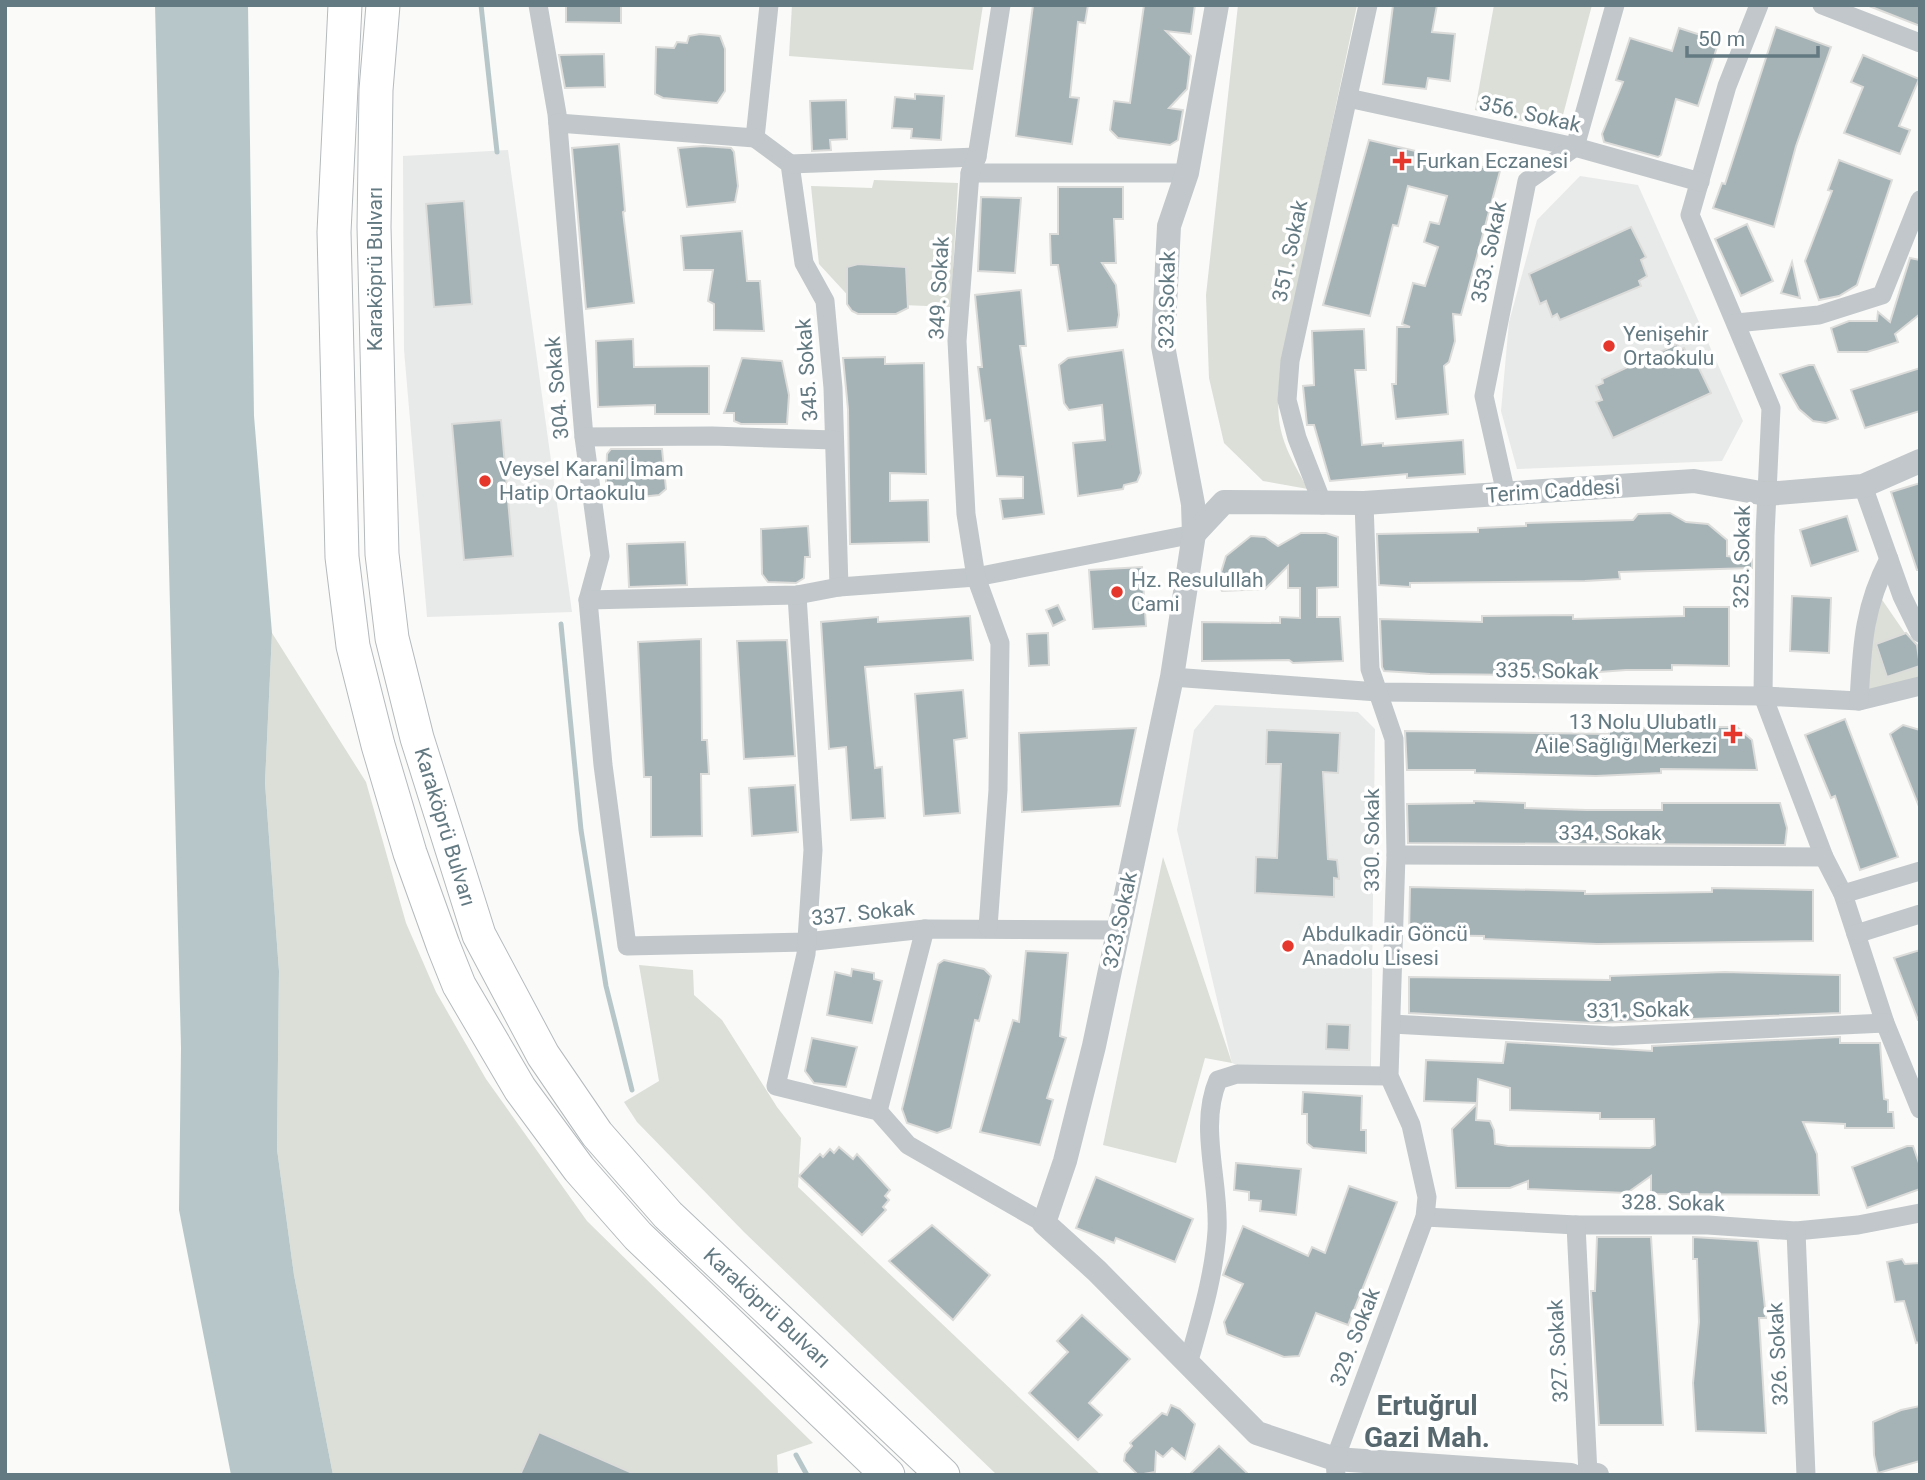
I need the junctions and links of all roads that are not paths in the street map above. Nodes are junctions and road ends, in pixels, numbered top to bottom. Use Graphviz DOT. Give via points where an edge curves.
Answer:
graph roads {
  1 [pos="345,5"];
  2 [pos="383,5"];
  3 [pos="538,5"];
  4 [pos="769,5"];
  5 [pos="1001,5"];
  6 [pos="1217,5"];
  7 [pos="1368,5"];
  8 [pos="1615,5"];
  9 [pos="1759,5"];
  10 [pos="1822,5"];
  11 [pos="1920,43"];
  12 [pos="1348,98"];
  13 [pos="558,123"];
  14 [pos="755,138"];
  15 [pos="1575,147"];
  16 [pos="789,164"];
  17 [pos="974,165"];
  18 [pos="1187,173"];
  19 [pos="1700,182"];
  20 [pos="1920,200"];
  21 [pos="1736,323"];
  22 [pos="584,437"];
  23 [pos="834,440"];
  24 [pos="1920,461"];
  25 [pos="1863,486"];
  26 [pos="1506,494"];
  27 [pos="1766,494"];
  28 [pos="1364,503"];
  29 [pos="1323,505"];
  30 [pos="1194,534"];
  31 [pos="1889,559"];
  32 [pos="976,577"];
  33 [pos="839,587"];
  34 [pos="797,595"];
  35 [pos="588,600"];
  36 [pos="1920,633"];
  37 [pos="1172,677"];
  38 [pos="1920,686"];
  39 [pos="1378,692"];
  40 [pos="1763,696"];
  41 [pos="1858,701"];
  42 [pos="1396,855"];
  43 [pos="1824,858"];
  44 [pos="1920,871"];
  45 [pos="1843,894"];
  46 [pos="1920,914"];
  47 [pos="988,927"];
  48 [pos="925,929"];
  49 [pos="1118,930"];
  50 [pos="625,931"];
  51 [pos="1856,934"];
  52 [pos="806,942"];
  53 [pos="1885,1023"];
  54 [pos="1392,1024"];
  55 [pos="1389,1076"];
  56 [pos="1920,1109"];
  57 [pos="878,1111"];
  58 [pos="1920,1213"];
  59 [pos="1425,1217"];
  60 [pos="1044,1223"];
  61 [pos="1576,1225"];
  62 [pos="1796,1231"];
  63 [pos="1188,1364"];
  64 [pos="1336,1467"];
  65 [pos="1461,1472"];
  66 [pos="1586,1474"];
  67 [pos="887,1475"];
  68 [pos="943,1475"];
  69 [pos="1571,1475"];
  70 [pos="1597,1475"];
  71 [pos="1807,1475"];
  1 -- 67 [label="highway, Karaköprü Bulvarı" via="334,232 342,557 353,646 378,745 443,945 459,985 520,1089 579,1169 639,1236"];
  2 -- 68 [label="highway, Karaköprü Bulvarı" via="376,90 374,227 382,554 392,638 417,738 479,935 543,1055 597,1134 668,1215"];
  3 -- 13 [label="street, 304. Sokak"];
  4 -- 14 [label="street"];
  5 -- 17 [label="street, 349. Sokak"];
  6 -- 18 [label="street, 323.Sokak"];
  7 -- 12 [label="street, 351. Sokak"];
  8 -- 15 [label="street"];
  9 -- 19 [label="street, 325. Sokak" via="1727,86"];
  10 -- 11 [label="street"];
  12 -- 15 [label="street, 356. Sokak"];
  12 -- 29 [label="street, 351. Sokak" via="1290,361 1287,400"];
  13 -- 14 [label="street"];
  13 -- 22 [label="street, 304. Sokak"];
  14 -- 16 [label="street"];
  15 -- 19 [label="street, 356. Sokak"];
  15 -- 26 [label="street, 353. Sokak" via="1527,181 1508,264 1484,396"];
  16 -- 17 [label="street"];
  16 -- 23 [label="street, 345. Sokak" via="804,263 825,301"];
  17 -- 18 [label="street"];
  17 -- 32 [label="street, 349. Sokak" via="957,341 966,514"];
  18 -- 30 [label="street, 323.Sokak" via="1169,226 1163,346 1193,504"];
  19 -- 21 [label="street, 325. Sokak" via="1690,215"];
  20 -- 21 [label="street" via="1882,295 1819,315"];
  21 -- 27 [label="street, 325. Sokak" via="1771,408"];
  22 -- 23 [label="street"];
  22 -- 35 [label="street, 304. Sokak" via="600,556"];
  23 -- 33 [label="street, 345. Sokak"];
  24 -- 25 [label="street, Terim Caddesi"];
  25 -- 27 [label="street, Terim Caddesi"];
  25 -- 31 [label="street"];
  26 -- 27 [label="street, Terim Caddesi" via="1693,481"];
  26 -- 28 [label="street, Terim Caddesi"];
  27 -- 40 [label="street, 325. Sokak"];
  28 -- 29 [label="street, Terim Caddesi"];
  28 -- 39 [label="street, 330. Sokak" via="1370,669"];
  29 -- 30 [label="street, Terim Caddesi" via="1224,502"];
  30 -- 32 [label="street"];
  30 -- 37 [label="street, 323.Sokak"];
  31 -- 36 [label="street"];
  31 -- 41 [label="street" via="1863,626"];
  32 -- 33 [label="street"];
  32 -- 47 [label="street, 349. Sokak" via="1000,643 998,790"];
  33 -- 34 [label="street"];
  34 -- 35 [label="street"];
  34 -- 52 [label="street" via="813,850"];
  35 -- 50 [label="street, 304. Sokak"];
  37 -- 39 [label="street, 335. Sokak"];
  37 -- 49 [label="street, 323.Sokak"];
  38 -- 41 [label="street, 335. Sokak"];
  39 -- 40 [label="street, 335. Sokak"];
  39 -- 42 [label="street, 330. Sokak" via="1394,739"];
  40 -- 41 [label="street, 335. Sokak"];
  40 -- 43 [label="street, 325. Sokak"];
  42 -- 43 [label="street, 334. Sokak"];
  42 -- 54 [label="street, 330. Sokak"];
  43 -- 45 [label="street, 325. Sokak"];
  44 -- 45 [label="street"];
  45 -- 51 [label="street, 325. Sokak"];
  46 -- 51 [label="street"];
  47 -- 48 [label="street, 337. Sokak"];
  47 -- 49 [label="street, 337. Sokak"];
  48 -- 52 [label="street, 337. Sokak"];
  48 -- 57 [label="street"];
  49 -- 60 [label="street, 323.Sokak" via="1065,1161"];
  50 -- 52 [label="street, 337. Sokak" via="627,946"];
  51 -- 53 [label="street, 325. Sokak"];
  52 -- 57 [label="street" via="776,1086"];
  53 -- 54 [label="street, 331. Sokak" via="1613,1036"];
  53 -- 56 [label="street, 325. Sokak"];
  54 -- 55 [label="street, 330. Sokak"];
  55 -- 59 [label="street, 330. Sokak" via="1411,1125 1427,1197"];
  55 -- 63 [label="street" via="1237,1074 1218,1080 1210,1133 1217,1231 1206,1298"];
  57 -- 60 [label="street" via="908,1145"];
  58 -- 62 [label="street, 328. Sokak"];
  59 -- 61 [label="street, 328. Sokak"];
  59 -- 64 [label="street, 329. Sokak"];
  60 -- 63 [label="street"];
  61 -- 62 [label="street, 328. Sokak" via="1709,1225"];
  61 -- 66 [label="street, 327. Sokak"];
  62 -- 71 [label="street, 326. Sokak"];
  63 -- 64 [label="street" via="1257,1433"];
  64 -- 65 [label="street"];
  65 -- 69 [label="street"];
  66 -- 70 [label="street"];
}
